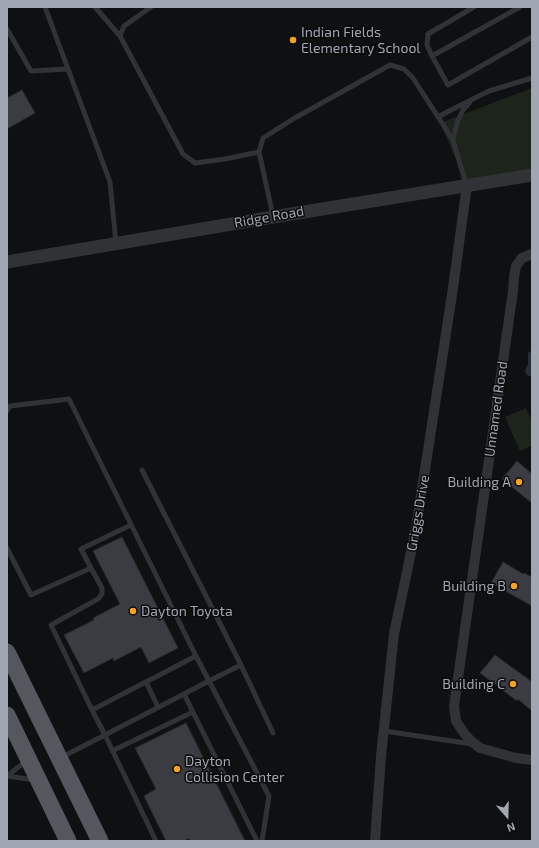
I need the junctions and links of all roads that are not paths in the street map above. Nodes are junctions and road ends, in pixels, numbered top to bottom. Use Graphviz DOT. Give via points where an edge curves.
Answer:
graph roads {
  1 [pos="46,7"];
  2 [pos="95,7"];
  3 [pos="151,7"];
  4 [pos="474,7"];
  5 [pos="520,7"];
  6 [pos="7,29"];
  7 [pos="120,36"];
  8 [pos="532,38"];
  9 [pos="432,56"];
  10 [pos="68,69"];
  11 [pos="532,78"];
  12 [pos="472,100"];
  13 [pos="438,117"];
  14 [pos="453,140"];
  15 [pos="259,152"];
  16 [pos="532,175"];
  17 [pos="467,185"];
  18 [pos="273,216"];
  19 [pos="116,244"];
  20 [pos="532,254"];
  21 [pos="7,262"];
  22 [pos="7,411"];
  23 [pos="142,470"];
  24 [pos="131,525"];
  25 [pos="7,548"];
  26 [pos="91,568"];
  27 [pos="7,652"];
  28 [pos="196,656"];
  29 [pos="241,664"];
  30 [pos="209,681"];
  31 [pos="146,682"];
  32 [pos="184,694"];
  33 [pos="158,707"];
  34 [pos="92,710"];
  35 [pos="193,712"];
  36 [pos="7,714"];
  37 [pos="384,731"];
  38 [pos="273,733"];
  39 [pos="105,735"];
  40 [pos="475,745"];
  41 [pos="112,751"];
  42 [pos="59,758"];
  43 [pos="28,759"];
  44 [pos="532,760"];
  45 [pos="7,776"];
  46 [pos="39,780"];
  47 [pos="68,841"];
  48 [pos="100,841"];
  49 [pos="156,841"];
  50 [pos="257,841"];
  51 [pos="262,841"];
  52 [pos="374,841"];
  1 -- 10 [label="lane"];
  2 -- 7 [label="lane"];
  3 -- 7 [label="lane" via="124,26"];
  4 -- 9 [label="lane" via="428,34 427,45"];
  5 -- 9 [label="lane"];
  6 -- 10 [label="lane" via="31,71"];
  7 -- 15 [label="lane" via="183,154 195,163"];
  8 -- 9 [label="lane" via="448,85"];
  10 -- 19 [label="lane" via="110,182"];
  11 -- 12 [label="lane" via="489,91"];
  12 -- 13 [label="lane"];
  12 -- 14 [label="lane" via="462,110"];
  13 -- 14 [label="lane"];
  13 -- 15 [label="lane" via="413,78 404,69 390,65 263,138"];
  14 -- 17 [label="lane"];
  15 -- 18 [label="lane"];
  16 -- 17 [label="street, Ridge Road"];
  17 -- 18 [label="street, Ridge Road"];
  17 -- 37 [label="street, Griggs Drive" via="416,528 394,634"];
  18 -- 19 [label="street, Ridge Road"];
  19 -- 21 [label="street, Ridge Road"];
  20 -- 40 [label="street, Unnamed Road" via="522,258 516,266 514,277 454,706 456,721"];
  22 -- 24 [label="lane" via="10,406 69,399"];
  23 -- 29 [label="lane"];
  24 -- 26 [label="lane" via="81,549"];
  24 -- 28 [label="lane"];
  25 -- 26 [label="lane" via="31,595"];
  26 -- 34 [label="lane" via="102,588 102,594 98,599 51,625"];
  27 -- 42 [label="highway"];
  28 -- 30 [label="lane"];
  28 -- 31 [label="lane"];
  29 -- 30 [label="lane"];
  29 -- 38 [label="lane"];
  30 -- 32 [label="lane"];
  30 -- 51 [label="lane" via="269,796"];
  31 -- 33 [label="lane"];
  31 -- 34 [label="lane"];
  32 -- 33 [label="lane"];
  32 -- 35 [label="lane"];
  33 -- 39 [label="lane"];
  34 -- 39 [label="lane"];
  35 -- 41 [label="lane"];
  35 -- 50 [label="lane"];
  36 -- 43 [label="highway"];
  37 -- 40 [label="lane"];
  37 -- 52 [label="street, Griggs Drive"];
  39 -- 41 [label="lane"];
  39 -- 42 [label="lane"];
  40 -- 44 [label="street, Unnamed Road" via="485,750"];
  41 -- 49 [label="lane"];
  42 -- 48 [label="highway"];
  43 -- 45 [label="lane"];
  43 -- 46 [label="highway"];
  45 -- 46 [label="lane"];
  46 -- 47 [label="highway"];
}
